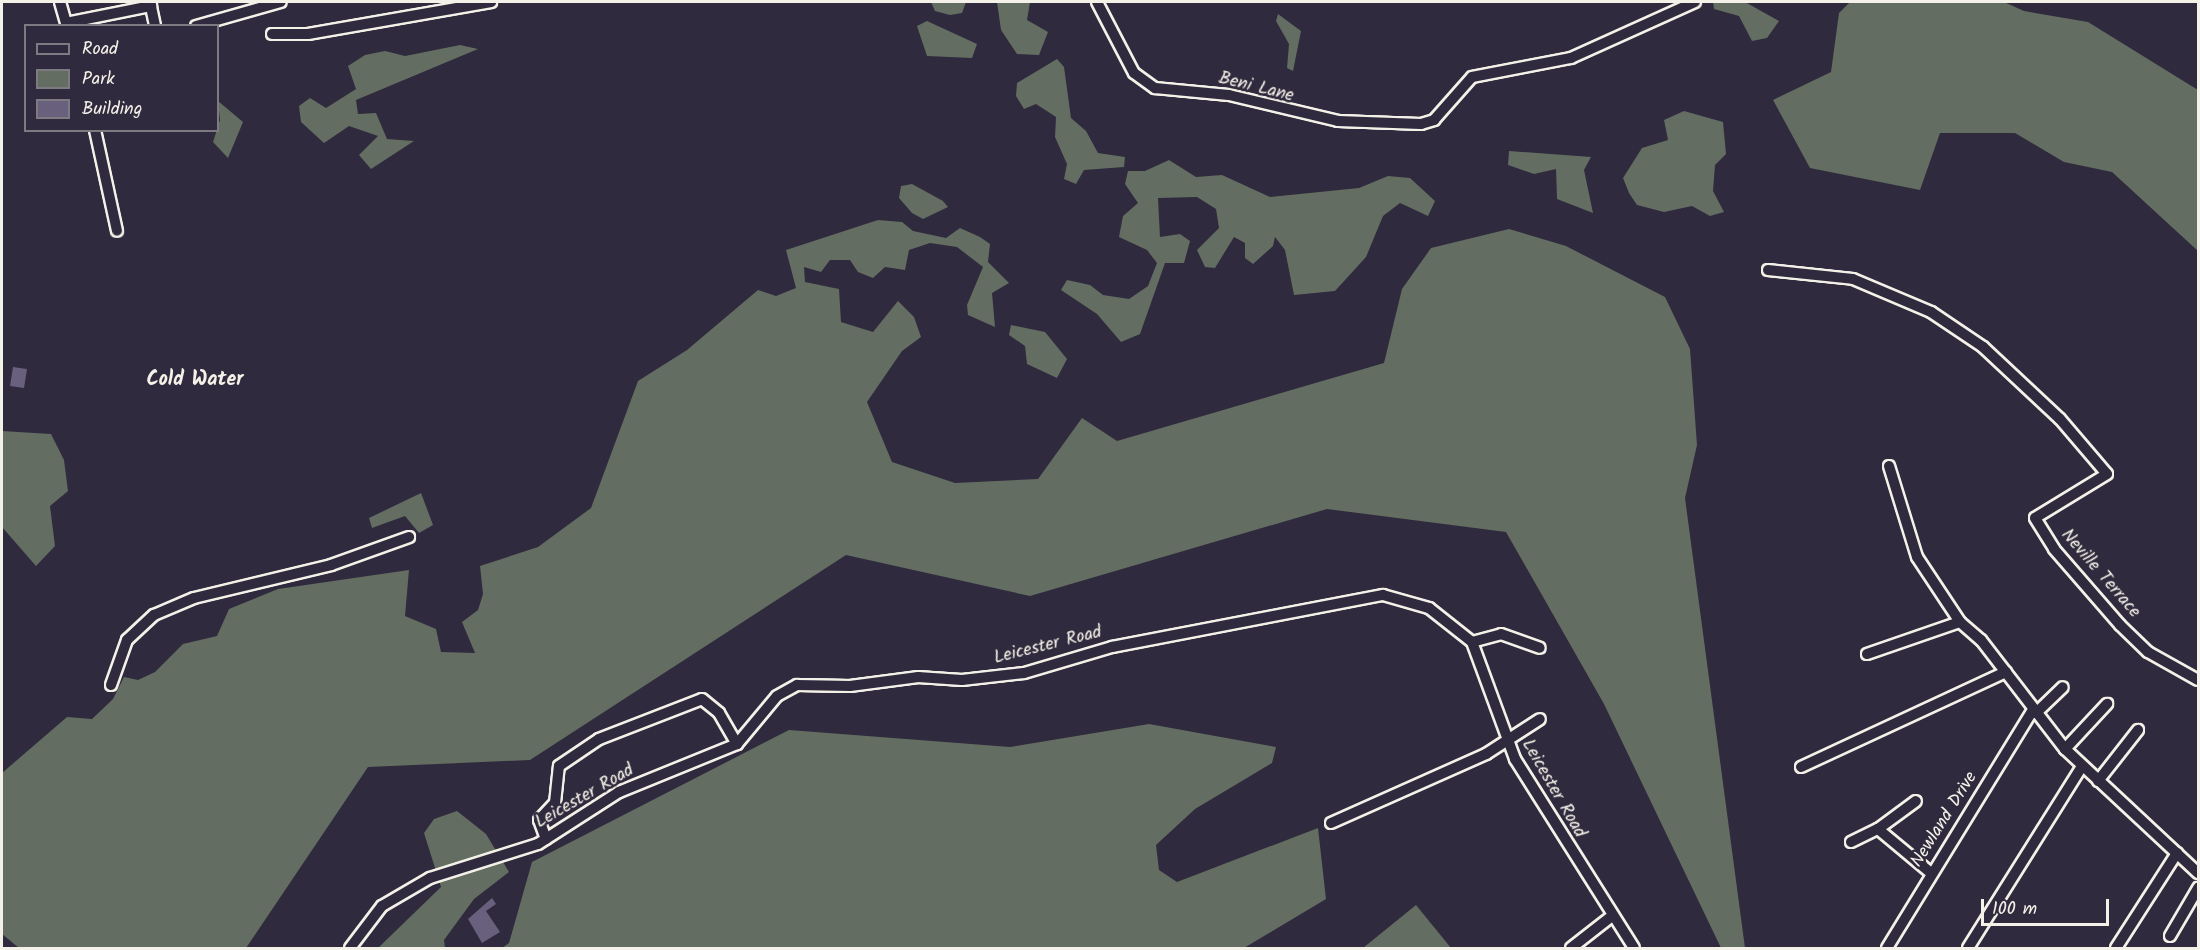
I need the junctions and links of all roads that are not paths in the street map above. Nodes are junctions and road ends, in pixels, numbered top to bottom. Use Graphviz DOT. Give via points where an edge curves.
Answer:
graph roads {
  1 [pos="60,2"];
  2 [pos="281,2"];
  3 [pos="491,2"];
  4 [pos="1097,2"];
  5 [pos="1695,2"];
  6 [pos="151,4"];
  7 [pos="155,24"];
  8 [pos="203,24"];
  9 [pos="272,34"];
  10 [pos="96,132"];
  11 [pos="117,231"];
  12 [pos="1768,270"];
  13 [pos="1889,466"];
  14 [pos="409,537"];
  15 [pos="1959,622"];
  16 [pos="1472,642"];
  17 [pos="1540,648"];
  18 [pos="1867,654"];
  19 [pos="2006,672"];
  20 [pos="2199,680"];
  21 [pos="111,685"];
  22 [pos="2063,687"];
  23 [pos="2107,704"];
  24 [pos="2035,712"];
  25 [pos="1540,719"];
  26 [pos="2138,730"];
  27 [pos="1507,742"];
  28 [pos="737,744"];
  29 [pos="2065,749"];
  30 [pos="2082,766"];
  31 [pos="1801,767"];
  32 [pos="2098,781"];
  33 [pos="1916,801"];
  34 [pos="1331,824"];
  35 [pos="1878,829"];
  36 [pos="546,839"];
  37 [pos="1851,842"];
  38 [pos="2177,853"];
  39 [pos="1931,873"];
  40 [pos="2199,873"];
  41 [pos="2199,888"];
  42 [pos="1612,915"];
  43 [pos="2170,936"];
  44 [pos="350,948"];
  45 [pos="1571,948"];
  46 [pos="1634,948"];
  47 [pos="1887,948"];
  48 [pos="1968,948"];
  49 [pos="2116,948"];
  1 -- 6 [label="street" via="66,23"];
  2 -- 8 [label="street"];
  3 -- 9 [label="street" via="308,34"];
  4 -- 5 [label="street, Beni Lane" via="1134,73 1155,88 1229,95 1338,121 1421,124 1438,116 1466,79 1571,58"];
  6 -- 7 [label="street"];
  10 -- 11 [label="street"];
  12 -- 20 [label="street, Neville Terrace" via="1836,274 1902,298 1983,348 2053,412 2108,472 2035,518 2054,549 2120,625 2148,652"];
  13 -- 15 [label="street" via="1917,557"];
  14 -- 21 [label="street" via="331,565 194,598 154,615 127,640"];
  15 -- 18 [label="street"];
  15 -- 19 [label="street"];
  16 -- 17 [label="street" via="1501,634"];
  16 -- 27 [label="street, Leicester Road"];
  16 -- 28 [label="street, Leicester Road" via="1429,608 1391,595 1370,596 1074,656 1024,673 962,680 918,677 850,686 797,685 777,696"];
  19 -- 24 [label="street"];
  19 -- 31 [label="street"];
  22 -- 24 [label="street, Newland Drive"];
  23 -- 29 [label="street"];
  24 -- 29 [label="street"];
  24 -- 39 [label="street, Newland Drive"];
  25 -- 27 [label="street"];
  26 -- 32 [label="street"];
  27 -- 34 [label="street"];
  27 -- 42 [label="street, Leicester Road"];
  28 -- 36 [label="street, Leicester Road" via="630,786"];
  28 -- 36 [label="street" via="719,713 702,699 599,739 559,766 555,803 539,820"];
  29 -- 30 [label="street"];
  30 -- 32 [label="street"];
  30 -- 48 [label="street"];
  32 -- 38 [label="street"];
  33 -- 35 [label="street"];
  35 -- 37 [label="street"];
  35 -- 39 [label="street"];
  36 -- 44 [label="street, Leicester Road" via="430,878 382,906"];
  38 -- 40 [label="street"];
  38 -- 49 [label="street"];
  39 -- 47 [label="street, Newland Drive"];
  41 -- 43 [label="street"];
  42 -- 45 [label="street"];
  42 -- 46 [label="street, Leicester Road"];
}
